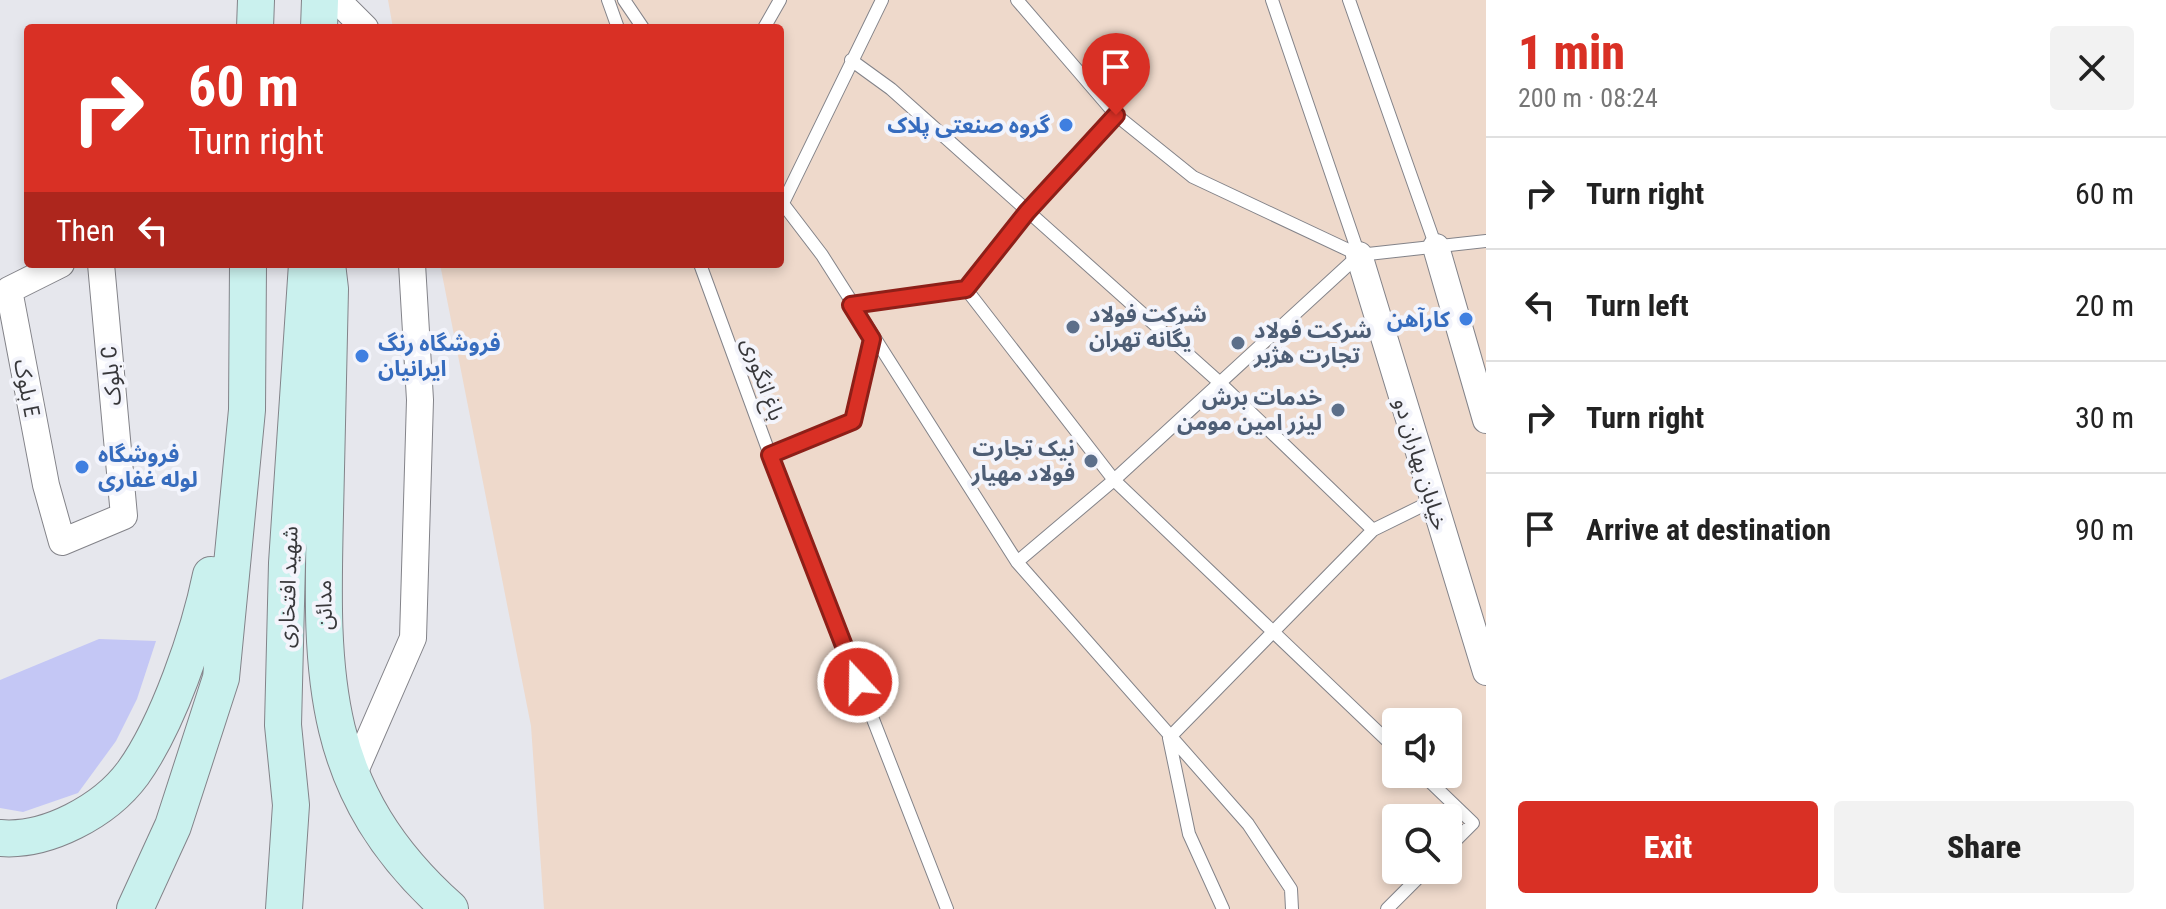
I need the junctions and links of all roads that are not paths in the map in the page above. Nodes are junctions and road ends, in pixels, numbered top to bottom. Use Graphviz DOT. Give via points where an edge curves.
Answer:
graph roads {
  1 [pos="256,0"];
  2 [pos="320,0"];
  3 [pos="337,0"];
  4 [pos="608,0"];
  5 [pos="624,0"];
  6 [pos="780,0"];
  7 [pos="882,0"];
  8 [pos="1017,0"];
  9 [pos="1272,0"];
  10 [pos="1349,0"];
  11 [pos="255,24"];
  12 [pos="319,24"];
  13 [pos="361,24"];
  14 [pos="617,24"];
  15 [pos="640,24"];
  16 [pos="766,24"];
  17 [pos="851,60"];
  18 [pos="1116,115"];
  19 [pos="784,196"];
  20 [pos="784,206"];
  21 [pos="1027,212"];
  22 [pos="1486,241"];
  23 [pos="1436,247"];
  24 [pos="1359,255"];
  25 [pos="53,268"];
  26 [pos="101,268"];
  27 [pos="248,268"];
  28 [pos="307,268"];
  29 [pos="327,268"];
  30 [pos="412,268"];
  31 [pos="701,268"];
  32 [pos="966,289"];
  33 [pos="851,305"];
  34 [pos="872,339"];
  35 [pos="1219,382"];
  36 [pos="247,410"];
  37 [pos="1486,420"];
  38 [pos="770,455"];
  39 [pos="1114,480"];
  40 [pos="1432,501"];
  41 [pos="1373,530"];
  42 [pos="62,542"];
  43 [pos="1017,562"];
  44 [pos="1275,631"];
  45 [pos="1486,672"];
  46 [pos="1382,735"];
  47 [pos="1169,738"];
  48 [pos="352,778"];
  49 [pos="1437,788"];
  50 [pos="1453,804"];
  51 [pos="291,805"];
  52 [pos="1462,812"];
  53 [pos="1462,834"];
  54 [pos="0,838"];
  55 [pos="1412,884"];
  56 [pos="135,909"];
  57 [pos="266,909"];
  58 [pos="284,909"];
  59 [pos="450,909"];
  60 [pos="947,909"];
  61 [pos="1223,909"];
  62 [pos="1292,909"];
  63 [pos="1387,909"];
  1 -- 11 [label="main road"];
  2 -- 12 [label="main road"];
  3 -- 13 [label="street"];
  4 -- 14 [label="lane"];
  5 -- 15 [label="lane"];
  6 -- 16 [label="lane"];
  7 -- 17 [label="lane"];
  8 -- 18 [label="lane"];
  9 -- 24 [label="lane"];
  10 -- 23 [label="lane"];
  17 -- 19 [label="lane"];
  17 -- 21 [label="lane" via="891,89"];
  18 -- 21 [label="lane"];
  18 -- 24 [label="lane" via="1193,177"];
  20 -- 33 [label="lane"];
  21 -- 32 [label="lane"];
  21 -- 35 [label="lane"];
  22 -- 23 [label="lane"];
  23 -- 24 [label="lane"];
  23 -- 37 [label="street"];
  24 -- 35 [label="lane"];
  24 -- 40 [label="street, خیابان بهاران دو"];
  25 -- 42 [label="street, بلوک E" via="9,290"];
  26 -- 42 [label="street, بلوک C" via="124,516"];
  27 -- 36 [label="main road"];
  28 -- 51 [label="main road, شهید افتخاری" via="287,563 283,725"];
  29 -- 48 [label="main road, مدائن" via="323,612 327,691"];
  30 -- 48 [label="street" via="420,400 413,638"];
  31 -- 38 [label="lane, باغ انگوری"];
  32 -- 33 [label="lane"];
  32 -- 39 [label="lane"];
  33 -- 34 [label="lane"];
  34 -- 38 [label="lane" via="853,421"];
  34 -- 43 [label="lane"];
  35 -- 39 [label="lane"];
  35 -- 41 [label="lane"];
  36 -- 54 [label="main road" via="202,620 132,774 82,817 52,829"];
  36 -- 56 [label="main road" via="221,678 173,826"];
  38 -- 60 [label="lane, باغ انگوری"];
  39 -- 43 [label="lane"];
  39 -- 44 [label="lane"];
  40 -- 41 [label="lane"];
  40 -- 45 [label="street, خیابان بهاران دو"];
  41 -- 44 [label="lane"];
  43 -- 47 [label="lane"];
  44 -- 46 [label="lane"];
  44 -- 47 [label="lane"];
  47 -- 61 [label="lane" via="1189,834"];
  47 -- 62 [label="lane" via="1248,824 1291,889"];
  48 -- 59 [label="main road, مدائن" via="384,837"];
  49 -- 50 [label="lane"];
  51 -- 57 [label="main road" via="271,858"];
  51 -- 58 [label="main road, شهید افتخاری"];
  52 -- 53 [label="lane" via="1473,823"];
  55 -- 63 [label="lane"];
}
